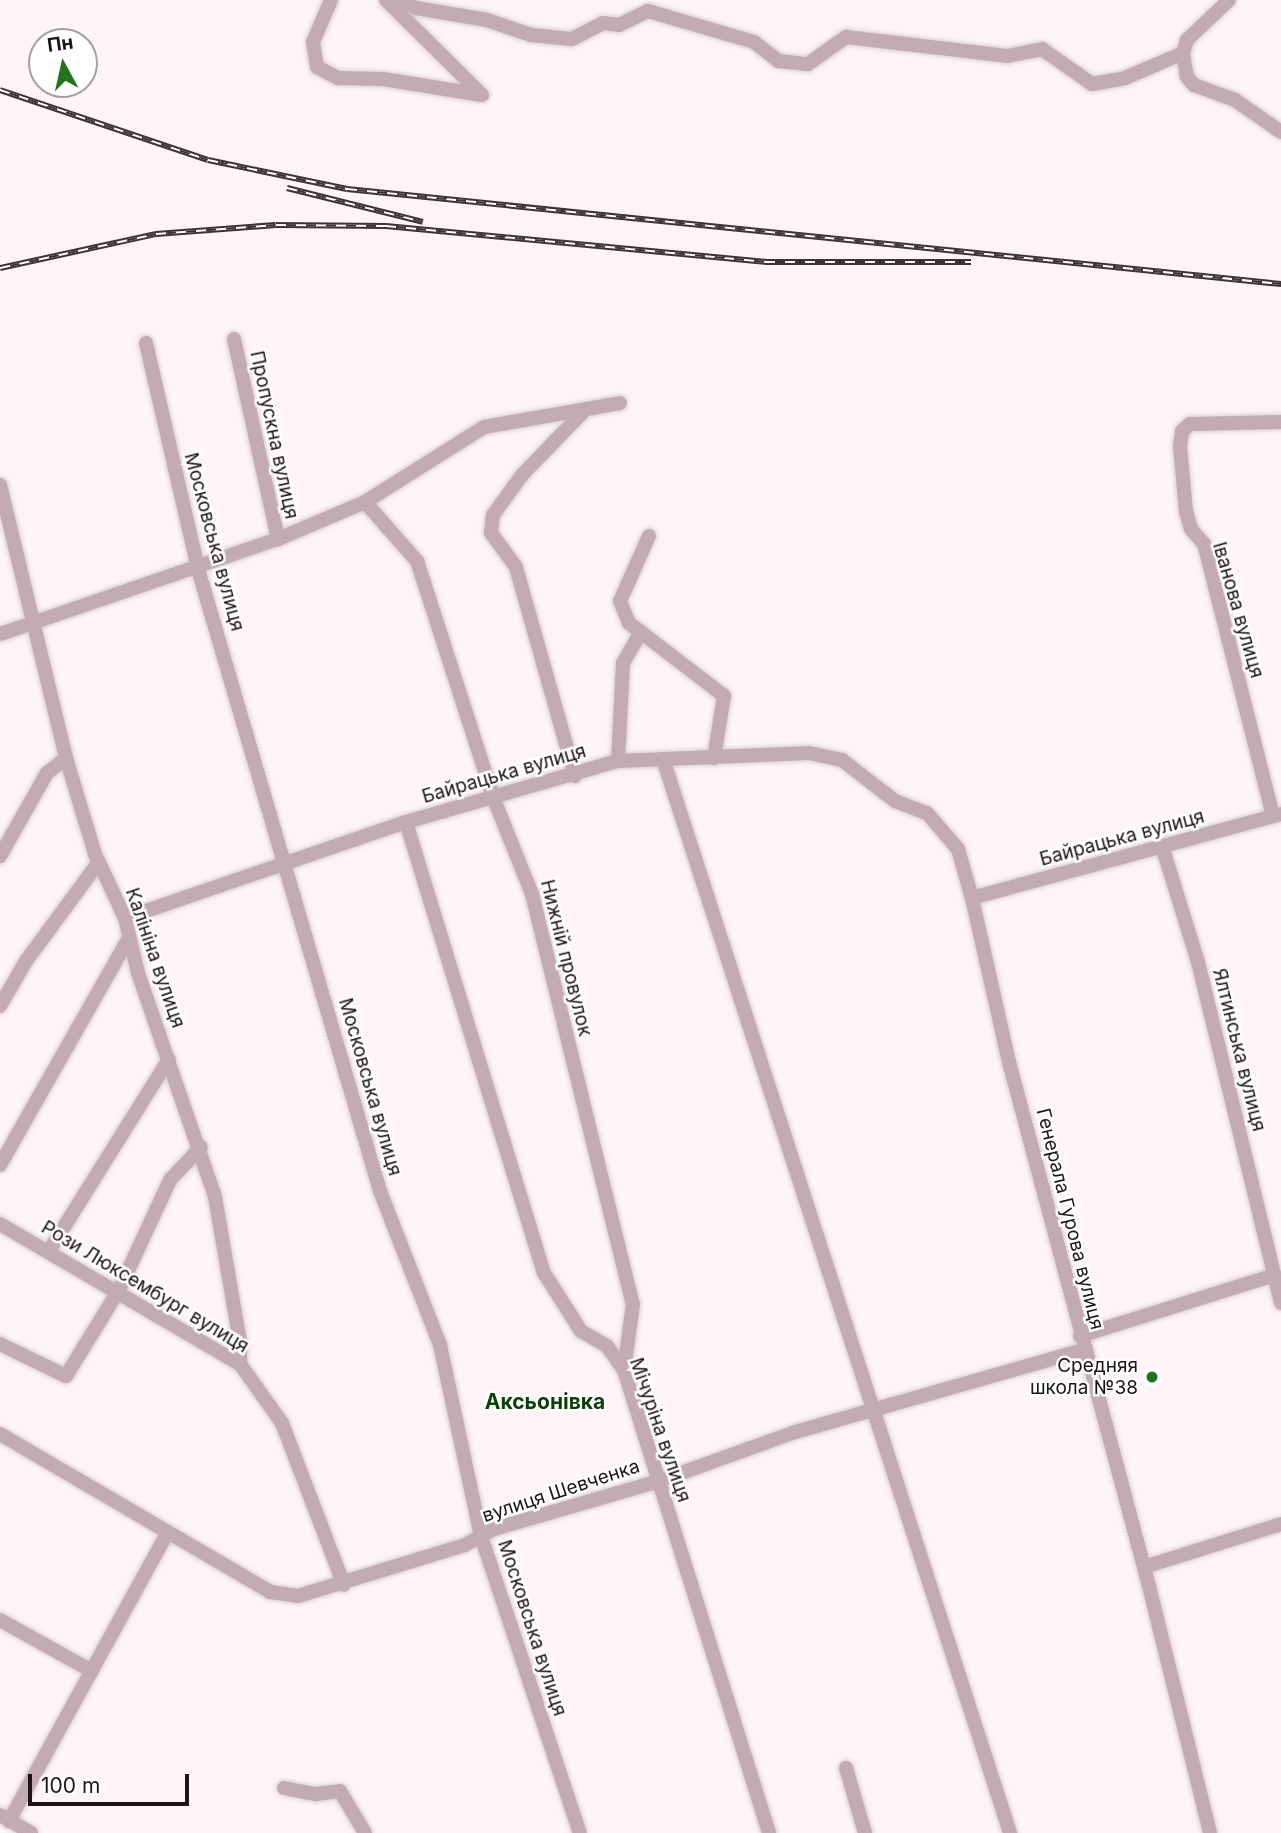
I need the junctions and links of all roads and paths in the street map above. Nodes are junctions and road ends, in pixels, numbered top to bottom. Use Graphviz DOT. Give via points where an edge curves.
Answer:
graph roads {
  1 [pos="331,0"];
  2 [pos="386,0"];
  3 [pos="399,0"];
  4 [pos="1229,0"];
  5 [pos="1183,53"];
  6 [pos="1281,132"];
  7 [pos="234,339"];
  8 [pos="146,343"];
  9 [pos="620,403"];
  10 [pos="588,407"];
  11 [pos="1281,422"];
  12 [pos="0,485"];
  13 [pos="365,502"];
  14 [pos="649,536"];
  15 [pos="278,539"];
  16 [pos="198,569"];
  17 [pos="34,623"];
  18 [pos="641,632"];
  19 [pos="0,634"];
  20 [pos="66,758"];
  21 [pos="714,758"];
  22 [pos="663,759"];
  23 [pos="618,761"];
  24 [pos="575,776"];
  25 [pos="493,797"];
  26 [pos="895,801"];
  27 [pos="1277,815"];
  28 [pos="406,822"];
  29 [pos="1163,849"];
  30 [pos="0,856"];
  31 [pos="99,862"];
  32 [pos="285,862"];
  33 [pos="972,898"];
  34 [pos="125,918"];
  35 [pos="128,940"];
  36 [pos="0,1006"];
  37 [pos="169,1059"];
  38 [pos="201,1147"];
  39 [pos="0,1165"];
  40 [pos="0,1224"];
  41 [pos="49,1251"];
  42 [pos="1275,1275"];
  43 [pos="119,1290"];
  44 [pos="1281,1303"];
  45 [pos="1081,1343"];
  46 [pos="0,1344"];
  47 [pos="240,1364"];
  48 [pos="624,1370"];
  49 [pos="876,1409"];
  50 [pos="0,1434"];
  51 [pos="659,1480"];
  52 [pos="1281,1524"];
  53 [pos="168,1532"];
  54 [pos="481,1536"];
  55 [pos="1144,1567"];
  56 [pos="344,1585"];
  57 [pos="0,1620"];
  58 [pos="92,1671"];
  59 [pos="846,1768"];
  60 [pos="284,1788"];
  61 [pos="4,1818"];
  62 [pos="31,1833"];
  63 [pos="365,1833"];
  64 [pos="580,1833"];
  65 [pos="769,1833"];
  66 [pos="865,1833"];
  67 [pos="1010,1833"];
  68 [pos="1210,1833"];
  1 -- 2 [label="street" via="313,41 317,68 338,78 383,79 482,95"];
  3 -- 5 [label="street" via="531,35 572,39 603,23 619,25 648,10 754,42 778,61 808,64 846,37 1007,56 1042,50 1092,84 1125,78"];
  4 -- 5 [label="street" via="1187,40"];
  5 -- 6 [label="street" via="1187,77 1194,85 1234,100"];
  7 -- 15 [label="street, Пропускна вулиця"];
  8 -- 16 [label="street, Московська вулиця"];
  9 -- 10 [label="street"];
  10 -- 13 [label="street" via="484,428"];
  10 -- 24 [label="street" via="522,475 493,515 491,533 516,567"];
  11 -- 27 [label="street, Іванова вулиця" via="1190,424 1182,431 1180,446 1186,512 1204,544"];
  12 -- 17 [label="street, Калініна вулиця"];
  13 -- 15 [label="street"];
  13 -- 25 [label="street, Нижній провулок" via="417,561"];
  14 -- 18 [label="street" via="620,601 629,623"];
  15 -- 16 [label="street"];
  16 -- 17 [label="street"];
  16 -- 32 [label="street, Московська вулиця"];
  17 -- 19 [label="street"];
  17 -- 20 [label="street, Калініна вулиця"];
  18 -- 21 [label="street" via="724,695"];
  18 -- 23 [label="street" via="623,663"];
  20 -- 30 [label="street" via="47,773"];
  20 -- 31 [label="street, Калініна вулиця"];
  21 -- 22 [label="street, Байрацька вулиця"];
  21 -- 26 [label="street, Байрацька вулиця" via="809,752 842,760"];
  22 -- 23 [label="street, Байрацька вулиця"];
  22 -- 49 [label="street"];
  23 -- 24 [label="street, Байрацька вулиця"];
  24 -- 25 [label="street, Байрацька вулиця"];
  25 -- 28 [label="street, Байрацька вулиця"];
  25 -- 48 [label="street, Нижній провулок" via="532,894 633,1304"];
  26 -- 33 [label="street, Генерала Гурова вулиця" via="927,813 946,832 958,849"];
  27 -- 29 [label="street, Байрацька вулиця"];
  28 -- 32 [label="street, Байрацька вулиця"];
  28 -- 48 [label="street, Мічуріна вулиця" via="544,1273 581,1331 607,1346"];
  29 -- 33 [label="street, Байрацька вулиця"];
  29 -- 42 [label="street, Ялтинська вулиця" via="1198,962"];
  31 -- 34 [label="street, Калініна вулиця"];
  31 -- 36 [label="street" via="26,961"];
  32 -- 34 [label="street, Байрацька вулиця"];
  32 -- 54 [label="street, Московська вулиця" via="380,1191 440,1345"];
  33 -- 45 [label="street, Генерала Гурова вулиця"];
  34 -- 35 [label="street, Калініна вулиця"];
  35 -- 37 [label="street, Калініна вулиця"];
  35 -- 39 [label="street"];
  37 -- 38 [label="street, Калініна вулиця"];
  37 -- 41 [label="street"];
  38 -- 43 [label="street" via="170,1180"];
  38 -- 47 [label="street, Калініна вулиця" via="224,1244"];
  40 -- 41 [label="street, Рози Люксембург вулиця"];
  41 -- 43 [label="street, Рози Люксембург вулиця"];
  42 -- 44 [label="street, Ялтинська вулиця"];
  42 -- 45 [label="street, вулиця Шевченка"];
  43 -- 46 [label="street" via="66,1376"];
  43 -- 47 [label="street, Рози Люксембург вулиця"];
  45 -- 49 [label="street, вулиця Шевченка"];
  45 -- 55 [label="street, Генерала Гурова вулиця"];
  47 -- 56 [label="street, Рози Люксембург вулиця" via="282,1423"];
  48 -- 51 [label="street, Мічуріна вулиця"];
  49 -- 51 [label="street, вулиця Шевченка" via="794,1432"];
  49 -- 67 [label="street"];
  50 -- 53 [label="street, вулиця Шевченка"];
  51 -- 54 [label="street, вулиця Шевченка"];
  51 -- 65 [label="street, Мічуріна вулиця"];
  52 -- 55 [label="street"];
  53 -- 56 [label="street, вулиця Шевченка" via="282,1596"];
  53 -- 58 [label="street"];
  54 -- 56 [label="street, вулиця Шевченка"];
  54 -- 64 [label="street, Московська вулиця"];
  55 -- 68 [label="street, Генерала Гурова вулиця"];
  57 -- 58 [label="street"];
  58 -- 61 [label="street"];
  59 -- 66 [label="street"];
  60 -- 63 [label="street" via="316,1794 340,1791"];
  61 -- 62 [label="street"];
}
